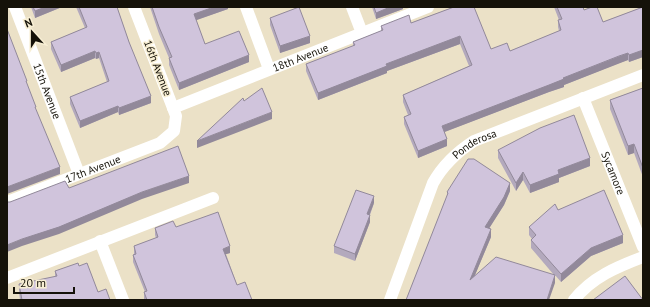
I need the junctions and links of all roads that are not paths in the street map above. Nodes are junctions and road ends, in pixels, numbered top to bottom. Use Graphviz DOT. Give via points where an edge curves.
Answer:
graph roads {
  1 [pos="15,7"];
  2 [pos="134,7"];
  3 [pos="246,7"];
  4 [pos="352,7"];
  5 [pos="428,7"];
  6 [pos="362,33"];
  7 [pos="269,69"];
  8 [pos="643,75"];
  9 [pos="584,98"];
  10 [pos="173,108"];
  11 [pos="174,131"];
  12 [pos="79,174"];
  13 [pos="213,198"];
  14 [pos="7,202"];
  15 [pos="100,241"];
  16 [pos="643,247"];
  17 [pos="643,257"];
  18 [pos="7,278"];
  19 [pos="122,300"];
  20 [pos="390,300"];
  21 [pos="574,300"];
  1 -- 12 [label="lane, 15th Avenue"];
  2 -- 10 [label="lane, 16th Avenue"];
  3 -- 7 [label="lane"];
  4 -- 6 [label="lane"];
  5 -- 6 [label="lane, 18th Avenue"];
  6 -- 7 [label="lane, 18th Avenue"];
  7 -- 10 [label="lane, 18th Avenue"];
  8 -- 9 [label="lane, Ponderosa"];
  9 -- 16 [label="lane, Sycamore"];
  9 -- 20 [label="lane, Ponderosa" via="474,141 455,155 433,183"];
  10 -- 11 [label="lane, 16th Avenue" via="176,116"];
  11 -- 12 [label="lane, 17th Avenue" via="160,143"];
  12 -- 14 [label="lane, 17th Avenue"];
  13 -- 15 [label="lane"];
  15 -- 18 [label="lane"];
  15 -- 19 [label="lane"];
  17 -- 21 [label="lane" via="596,279"];
}
